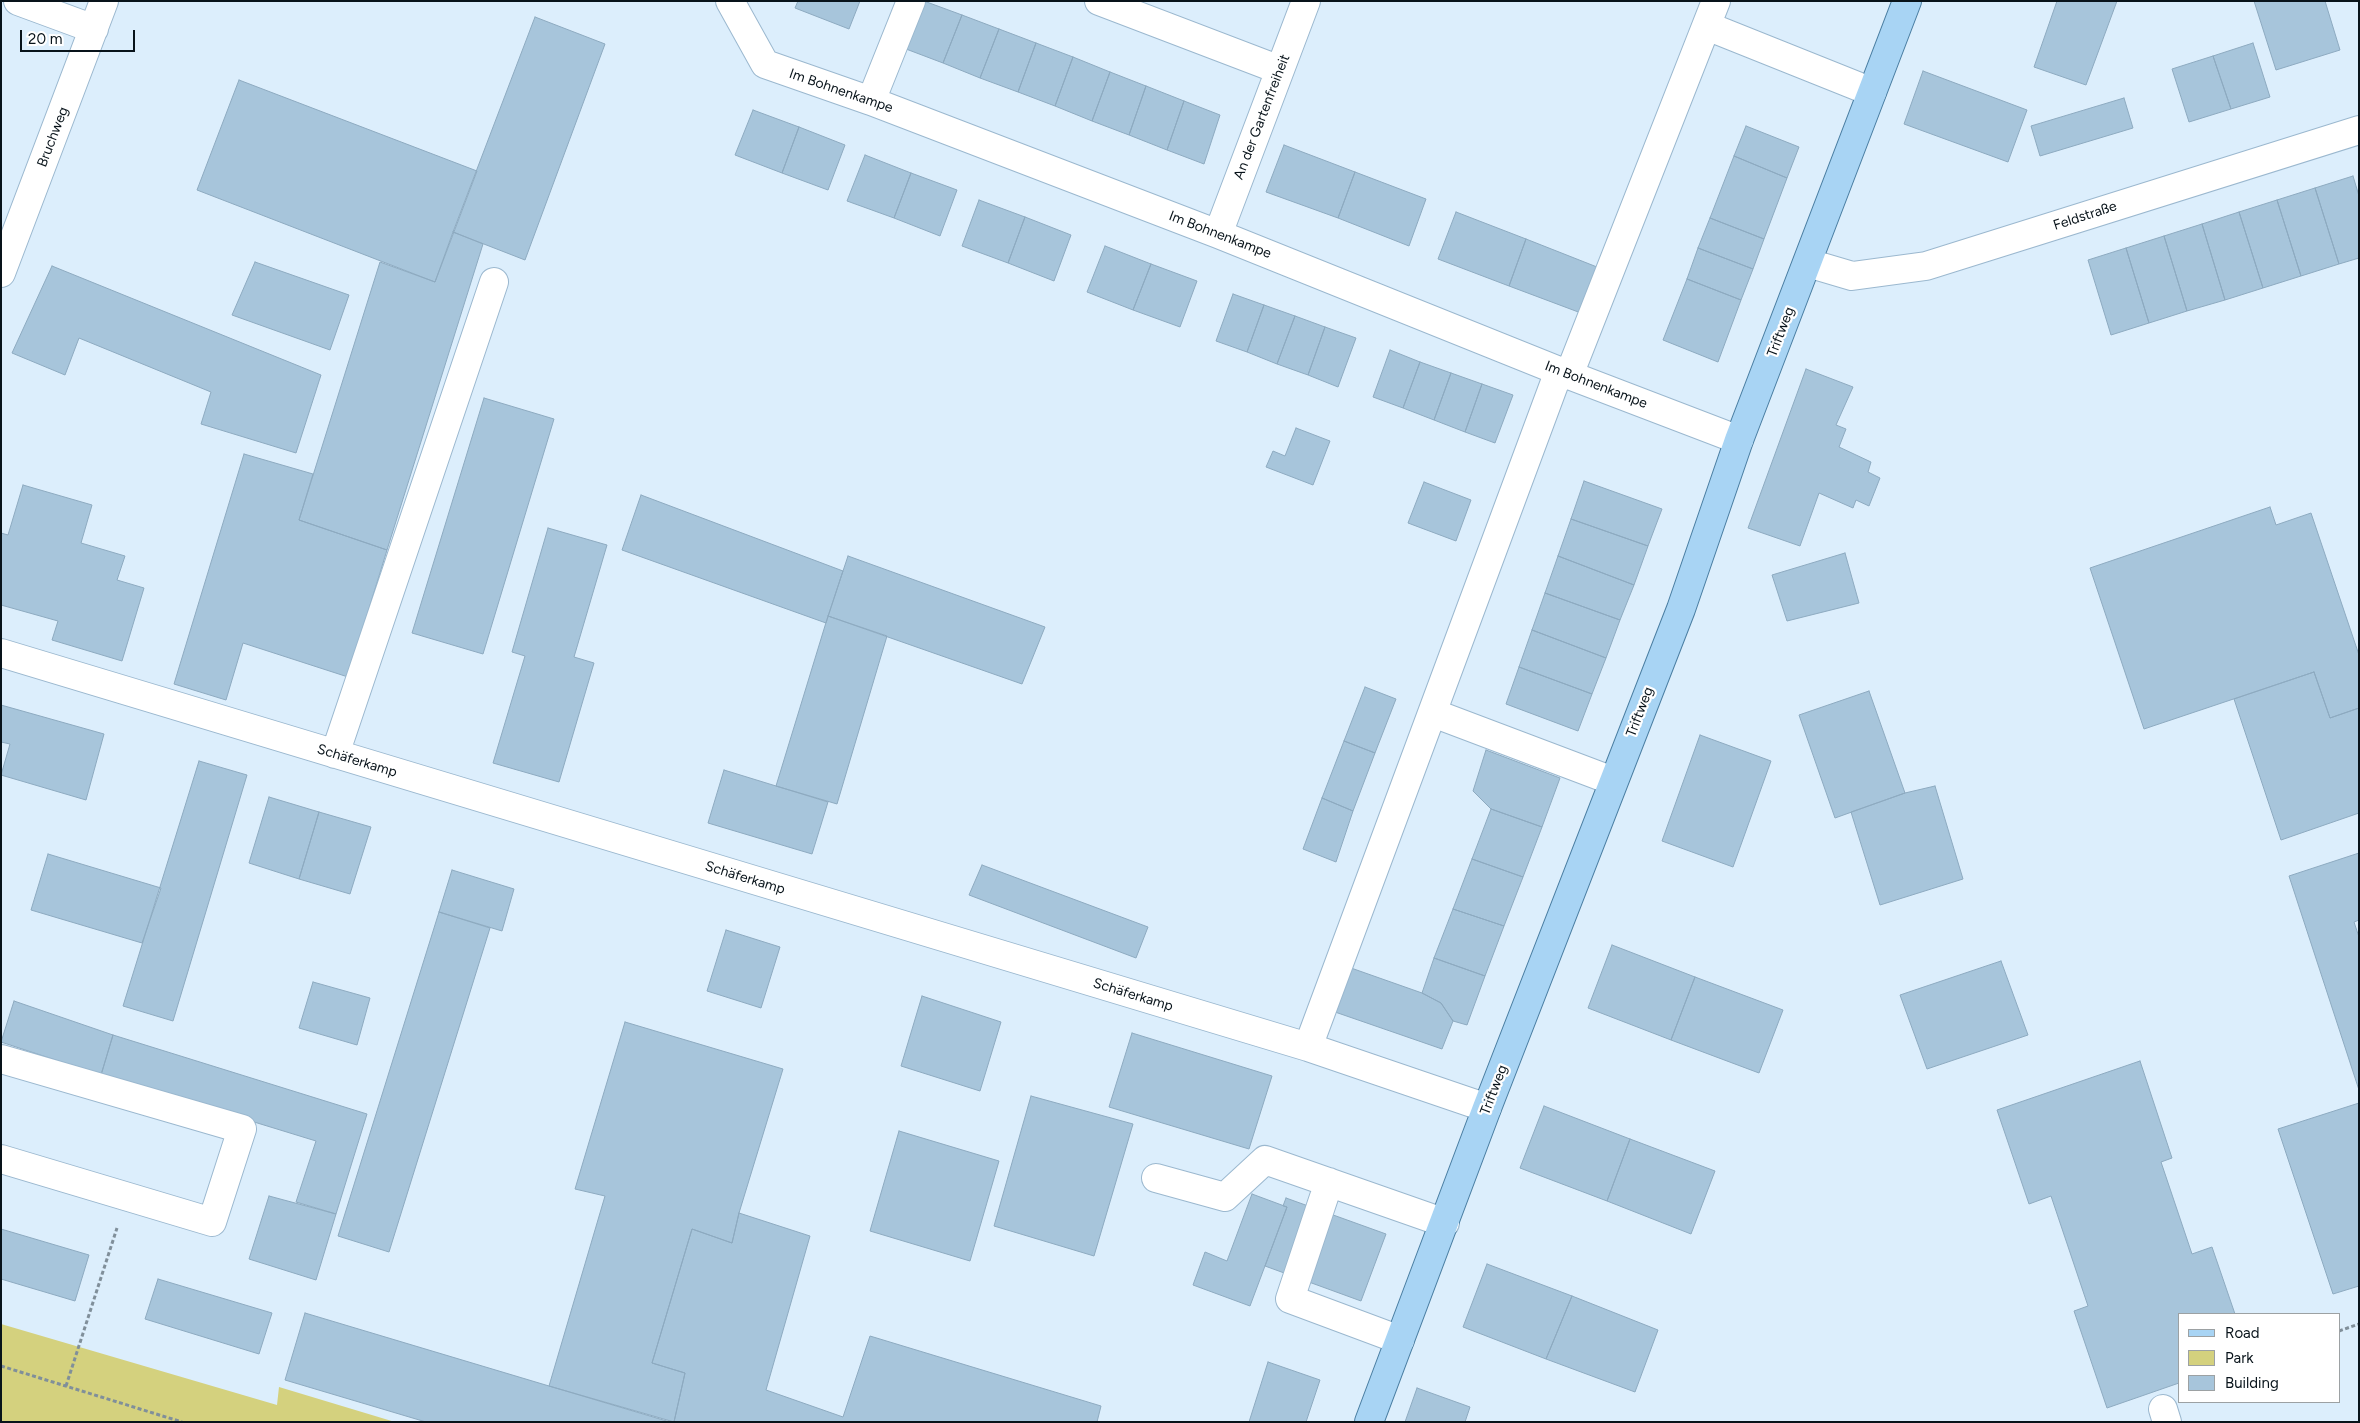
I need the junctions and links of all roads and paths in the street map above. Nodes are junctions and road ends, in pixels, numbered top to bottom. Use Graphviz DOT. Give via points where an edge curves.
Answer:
graph roads {
  1 [pos="18,1"];
  2 [pos="104,1"];
  3 [pos="730,1"];
  4 [pos="911,1"];
  5 [pos="1099,1"];
  6 [pos="1306,1"];
  7 [pos="1907,1"];
  8 [pos="1711,13"];
  9 [pos="94,29"];
  10 [pos="1280,70"];
  11 [pos="1872,92"];
  12 [pos="871,101"];
  13 [pos="2359,130"];
  14 [pos="1218,234"];
  15 [pos="1808,263"];
  16 [pos="1,274"];
  17 [pos="494,282"];
  18 [pos="1564,373"];
  19 [pos="1739,440"];
  20 [pos="1,654"];
  21 [pos="1433,713"];
  22 [pos="335,754"];
  23 [pos="1613,781"];
  24 [pos="1308,1047"];
  25 [pos="1,1059"];
  26 [pos="1487,1108"];
  27 [pos="1,1159"];
  28 [pos="1156,1178"];
  29 [pos="1329,1182"];
  30 [pos="128,1197"];
  31 [pos="1445,1223"];
  32 [pos="2359,1324"];
  33 [pos="2340,1331"];
  34 [pos="1400,1340"];
  35 [pos="1,1366"];
  36 [pos="66,1386"];
  37 [pos="182,1422"];
  38 [pos="1369,1422"];
  1 -- 9 [label="street"];
  2 -- 9 [label="street, Bruchweg"];
  3 -- 12 [label="street, Im Bohnenkampe" via="765,64"];
  4 -- 12 [label="street"];
  5 -- 10 [label="street"];
  6 -- 10 [label="street, An der Gartenfreiheit"];
  7 -- 11 [label="main road, Triftweg"];
  8 -- 11 [label="street"];
  8 -- 18 [label="street"];
  9 -- 16 [label="street, Bruchweg"];
  10 -- 14 [label="street, An der Gartenfreiheit"];
  11 -- 15 [label="main road, Triftweg"];
  12 -- 14 [label="street, Im Bohnenkampe"];
  13 -- 15 [label="street, Feldstraße" via="1926,266 1852,276"];
  14 -- 18 [label="street, Im Bohnenkampe"];
  15 -- 19 [label="main road, Triftweg"];
  17 -- 22 [label="street"];
  18 -- 19 [label="street, Im Bohnenkampe"];
  18 -- 21 [label="street"];
  19 -- 23 [label="main road, Triftweg" via="1681,609"];
  20 -- 22 [label="street, Schäferkamp"];
  21 -- 23 [label="street"];
  21 -- 24 [label="street"];
  22 -- 24 [label="street, Schäferkamp"];
  23 -- 26 [label="main road, Triftweg"];
  24 -- 26 [label="street, Schäferkamp"];
  25 -- 30 [label="street" via="242,1129 212,1222"];
  26 -- 31 [label="main road, Triftweg"];
  27 -- 30 [label="street"];
  28 -- 29 [label="street" via="1225,1197 1265,1160"];
  29 -- 31 [label="street"];
  29 -- 34 [label="street" via="1290,1299"];
  30 -- 36 [label="path"];
  31 -- 34 [label="main road, Triftweg"];
  32 -- 33 [label="path"];
  34 -- 38 [label="main road, Triftweg"];
  35 -- 36 [label="path"];
  36 -- 37 [label="path"];
}
